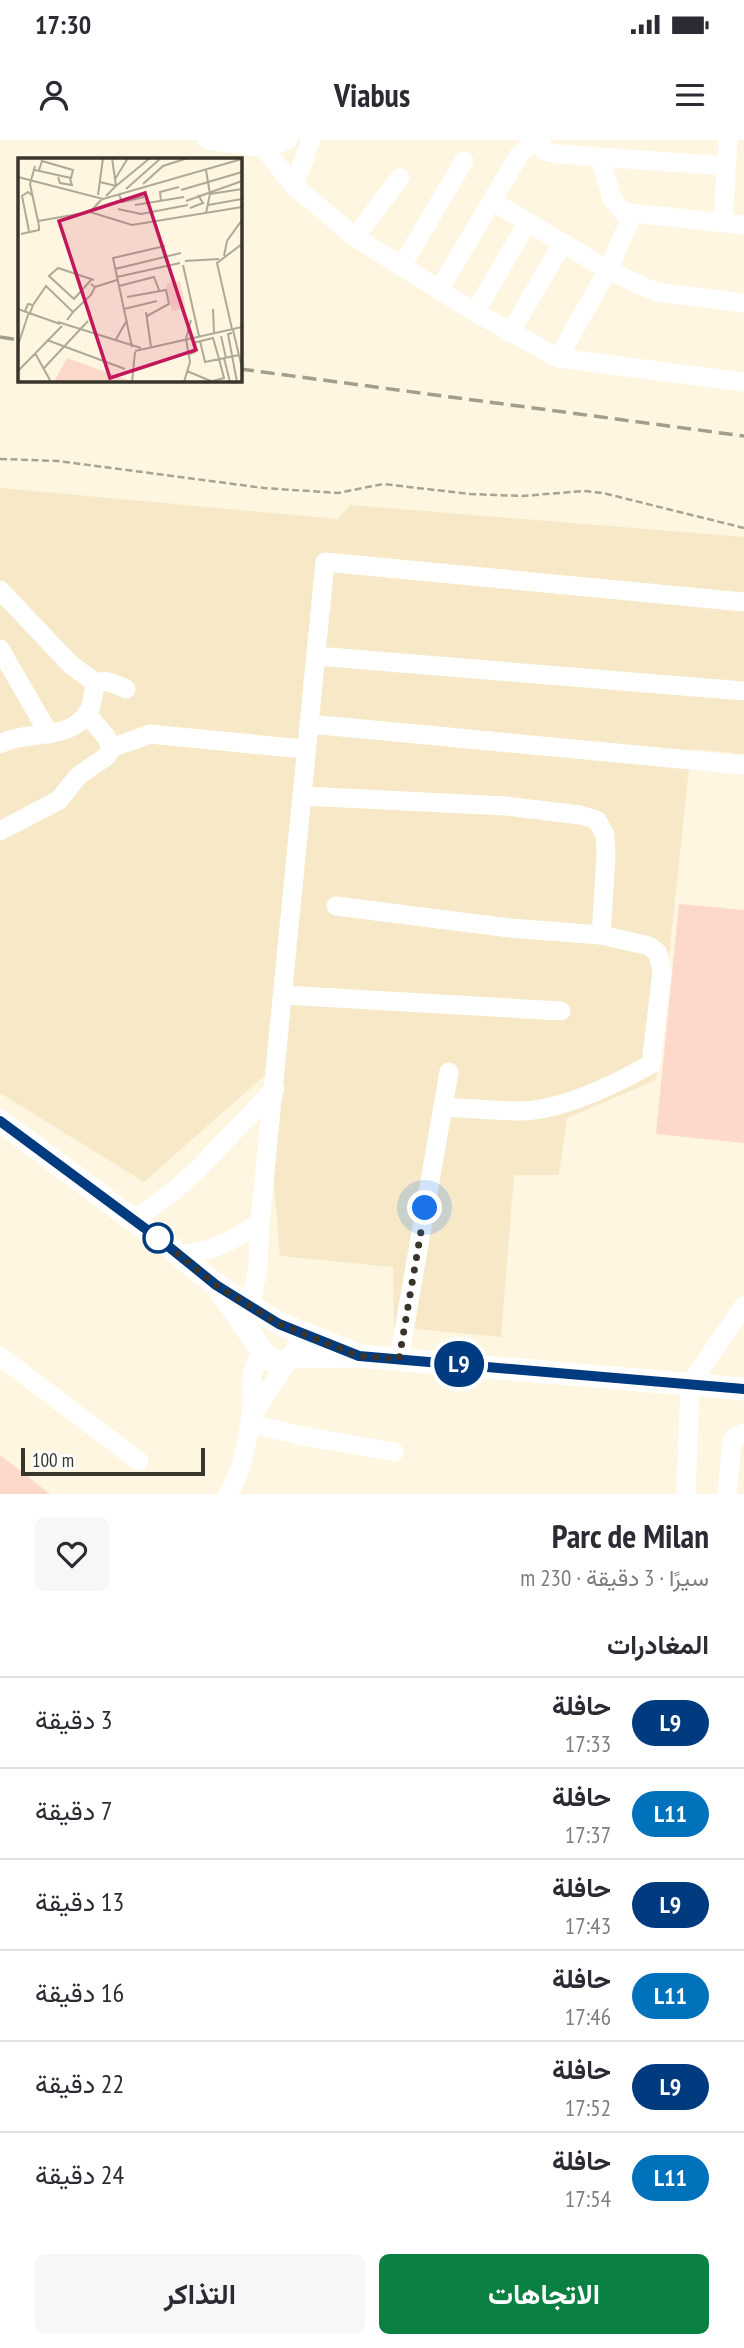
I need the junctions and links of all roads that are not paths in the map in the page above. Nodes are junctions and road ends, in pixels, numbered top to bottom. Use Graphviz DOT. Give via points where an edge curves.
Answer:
graph roads {
  1 [pos="207,140"];
  2 [pos="288,140"];
  3 [pos="311,140"];
  4 [pos="537,140"];
  5 [pos="728,140"];
  6 [pos="264,148"];
  7 [pos="600,156"];
  8 [pos="464,161"];
  9 [pos="726,166"];
  10 [pos="400,178"];
  11 [pos="294,187"];
  12 [pos="492,201"];
  13 [pos="634,213"];
  14 [pos="528,222"];
  15 [pos="723,222"];
  16 [pos="744,225"];
  17 [pos="355,237"];
  18 [pos="563,243"];
  19 [pos="401,267"];
  20 [pos="608,270"];
  21 [pos="439,290"];
  22 [pos="744,303"];
  23 [pos="475,312"];
  24 [pos="510,333"];
  25 [pos="558,358"];
  26 [pos="744,382"];
  27 [pos="0,590"];
  28 [pos="744,601"];
  29 [pos="0,649"];
  30 [pos="316,656"];
  31 [pos="96,683"];
  32 [pos="125,689"];
  33 [pos="744,691"];
  34 [pos="87,713"];
  35 [pos="310,724"];
  36 [pos="49,734"];
  37 [pos="0,744"];
  38 [pos="111,748"];
  39 [pos="303,749"];
  40 [pos="744,765"];
  41 [pos="303,796"];
  42 [pos="0,831"];
  43 [pos="336,906"];
  44 [pos="601,935"];
  45 [pos="284,995"];
  46 [pos="561,1011"];
  47 [pos="449,1072"];
  48 [pos="275,1088"];
  49 [pos="443,1107"];
  50 [pos="0,1121"];
  51 [pos="134,1220"];
  52 [pos="260,1222"];
  53 [pos="180,1255"];
  54 [pos="216,1285"];
  55 [pos="251,1306"];
  56 [pos="744,1307"];
  57 [pos="286,1326"];
  58 [pos="262,1351"];
  59 [pos="0,1356"];
  60 [pos="359,1356"];
  61 [pos="291,1358"];
  62 [pos="399,1359"];
  63 [pos="690,1384"];
  64 [pos="744,1389"];
  65 [pos="250,1419"];
  66 [pos="744,1433"];
  67 [pos="394,1452"];
  68 [pos="139,1461"];
  69 [pos="228,1494"];
  70 [pos="686,1494"];
  71 [pos="727,1494"];
  1 -- 6 [label="street"];
  2 -- 6 [label="street"];
  3 -- 11 [label="street"];
  4 -- 7 [label="street" via="550,153"];
  4 -- 12 [label="street" via="519,155"];
  5 -- 9 [label="street"];
  6 -- 11 [label="street"];
  7 -- 9 [label="street"];
  7 -- 13 [label="street" via="612,198 623,212"];
  8 -- 19 [label="street"];
  9 -- 15 [label="street"];
  10 -- 17 [label="street"];
  11 -- 17 [label="street"];
  12 -- 14 [label="street"];
  12 -- 21 [label="street"];
  13 -- 15 [label="street"];
  13 -- 20 [label="street"];
  14 -- 18 [label="street"];
  14 -- 23 [label="street"];
  15 -- 16 [label="street"];
  17 -- 19 [label="street"];
  18 -- 20 [label="street"];
  18 -- 24 [label="street"];
  19 -- 21 [label="street"];
  20 -- 22 [label="street" via="657,292"];
  20 -- 25 [label="street"];
  21 -- 23 [label="street"];
  23 -- 24 [label="street"];
  24 -- 25 [label="street"];
  25 -- 26 [label="street"];
  27 -- 31 [label="street" via="71,665"];
  28 -- 30 [label="street" via="325,562"];
  29 -- 36 [label="street"];
  30 -- 33 [label="street"];
  30 -- 35 [label="street"];
  31 -- 32 [label="street" via="112,682"];
  31 -- 34 [label="street"];
  34 -- 36 [label="street" via="76,724"];
  34 -- 38 [label="street"];
  35 -- 40 [label="street"];
  35 -- 41 [label="street"];
  36 -- 37 [label="street" via="18,736"];
  38 -- 39 [label="street" via="150,734"];
  38 -- 42 [label="street" via="107,756 78,776 59,800"];
  41 -- 44 [label="street" via="506,806 597,820 605,835 606,856"];
  41 -- 45 [label="street"];
  43 -- 44 [label="street"];
  44 -- 49 [label="street" via="649,946 658,953 662,971 651,1064 556,1107 521,1111"];
  45 -- 46 [label="street"];
  45 -- 48 [label="street"];
  47 -- 49 [label="street"];
  48 -- 51 [label="street" via="196,1171"];
  48 -- 52 [label="street"];
  49 -- 62 [label="street"];
  50 -- 51 [label="main road"];
  51 -- 53 [label="main road"];
  52 -- 53 [label="street" via="223,1246"];
  52 -- 55 [label="street"];
  53 -- 54 [label="main road"];
  54 -- 55 [label="main road"];
  54 -- 58 [label="main road"];
  55 -- 57 [label="main road"];
  56 -- 63 [label="street"];
  57 -- 58 [label="main road" via="267,1328 260,1340"];
  57 -- 60 [label="main road"];
  57 -- 61 [label="main road" via="299,1342"];
  58 -- 61 [label="main road" via="272,1361"];
  58 -- 65 [label="street" via="253,1373"];
  59 -- 68 [label="street"];
  60 -- 61 [label="main road"];
  60 -- 62 [label="main road"];
  61 -- 65 [label="street"];
  62 -- 63 [label="main road"];
  63 -- 64 [label="main road"];
  63 -- 70 [label="street"];
  65 -- 67 [label="street" via="303,1436"];
  65 -- 69 [label="street" via="241,1468"];
  66 -- 71 [label="street" via="732,1442"];
}
